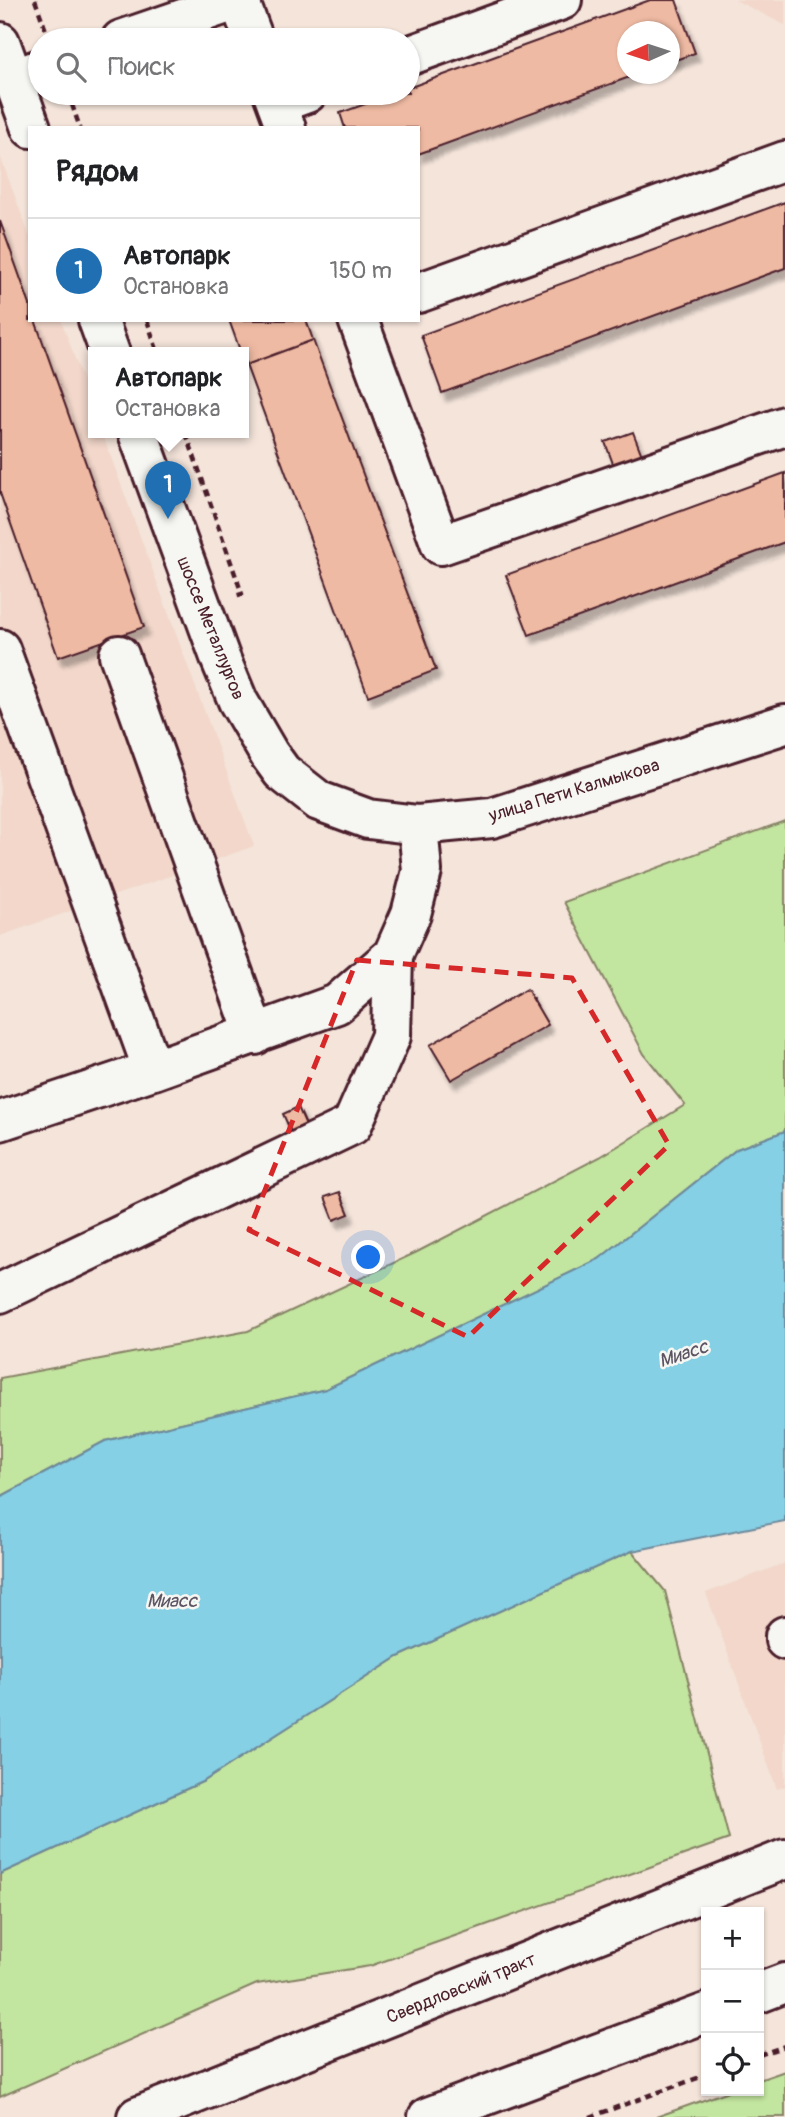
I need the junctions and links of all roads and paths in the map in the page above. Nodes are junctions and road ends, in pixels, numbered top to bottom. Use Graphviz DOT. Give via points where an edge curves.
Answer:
graph roads {
  1 [pos="35,0"];
  2 [pos="238,0"];
  3 [pos="562,0"];
  4 [pos="45,28"];
  5 [pos="156,28"];
  6 [pos="249,28"];
  7 [pos="0,42"];
  8 [pos="420,52"];
  9 [pos="27,74"];
  10 [pos="28,92"];
  11 [pos="29,105"];
  12 [pos="72,105"];
  13 [pos="30,126"];
  14 [pos="79,126"];
  15 [pos="785,161"];
  16 [pos="420,292"];
  17 [pos="99,322"];
  18 [pos="148,322"];
  19 [pos="359,322"];
  20 [pos="108,347"];
  21 [pos="156,347"];
  22 [pos="785,426"];
  23 [pos="140,438"];
  24 [pos="188,438"];
  25 [pos="242,594"];
  26 [pos="0,649"];
  27 [pos="119,655"];
  28 [pos="785,724"];
  29 [pos="319,801"];
  30 [pos="418,825"];
  31 [pos="393,955"];
  32 [pos="255,1035"];
  33 [pos="153,1070"];
  34 [pos="0,1121"];
  35 [pos="0,1293"];
  36 [pos="785,1859"];
  37 [pos="785,1983"];
  38 [pos="764,1991"];
  39 [pos="701,2015"];
  40 [pos="785,2046"];
  41 [pos="764,2054"];
  42 [pos="701,2077"];
  43 [pos="137,2117"];
  44 [pos="428,2117"];
  45 [pos="590,2117"];
  1 -- 4 [label="path"];
  2 -- 5 [label="main road"];
  2 -- 6 [label="main road"];
  3 -- 8 [label="main road"];
  7 -- 9 [label="main road"];
  9 -- 10 [label="main road"];
  11 -- 13 [label="main road"];
  12 -- 14 [label="path"];
  15 -- 16 [label="main road"];
  17 -- 20 [label="main road"];
  18 -- 21 [label="path"];
  19 -- 22 [label="main road" via="441,545"];
  23 -- 29 [label="main road, шоссе Металлургов" via="238,701 282,772"];
  24 -- 25 [label="path"];
  26 -- 33 [label="main road"];
  27 -- 32 [label="main road"];
  28 -- 30 [label="main road, улица Пети Калмыкова" via="492,818"];
  29 -- 30 [label="main road, улица Пети Калмыкова" via="368,819"];
  30 -- 31 [label="main road" via="422,872"];
  31 -- 32 [label="main road" via="337,1004"];
  31 -- 35 [label="main road" via="391,1036 352,1125"];
  32 -- 33 [label="main road"];
  33 -- 34 [label="main road"];
  36 -- 43 [label="main road, Свердловский тракт"];
  37 -- 38 [label="main road"];
  39 -- 44 [label="main road"];
  40 -- 41 [label="path"];
  42 -- 45 [label="path"];
}
